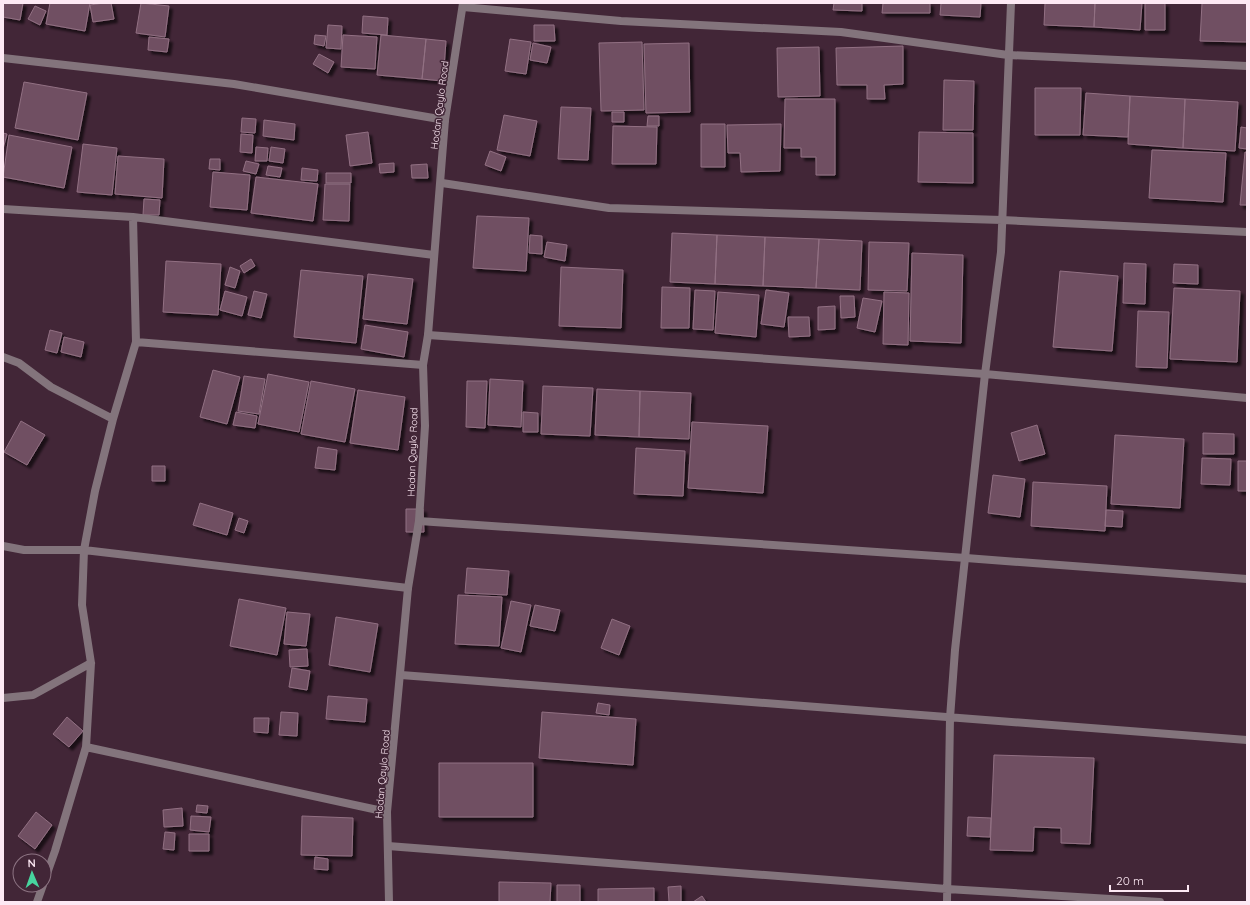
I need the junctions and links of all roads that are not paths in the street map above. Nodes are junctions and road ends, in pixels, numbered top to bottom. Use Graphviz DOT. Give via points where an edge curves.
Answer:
graph roads {
  1 [pos="1011,3"];
  2 [pos="463,5"];
  3 [pos="1008,55"];
  4 [pos="3,58"];
  5 [pos="1247,66"];
  6 [pos="445,120"];
  7 [pos="442,183"];
  8 [pos="3,209"];
  9 [pos="133,217"];
  10 [pos="1002,220"];
  11 [pos="1247,232"];
  12 [pos="434,255"];
  13 [pos="428,335"];
  14 [pos="136,342"];
  15 [pos="3,357"];
  16 [pos="423,365"];
  17 [pos="985,374"];
  18 [pos="1247,398"];
  19 [pos="113,419"];
  20 [pos="419,521"];
  21 [pos="3,546"];
  22 [pos="84,550"];
  23 [pos="966,558"];
  24 [pos="1247,579"];
  25 [pos="408,588"];
  26 [pos="91,663"];
  27 [pos="401,675"];
  28 [pos="3,698"];
  29 [pos="950,718"];
  30 [pos="1247,740"];
  31 [pos="86,747"];
  32 [pos="387,812"];
  33 [pos="388,846"];
  34 [pos="52,859"];
  35 [pos="947,889"];
  36 [pos="389,902"];
  37 [pos="947,902"];
  38 [pos="1160,902"];
  1 -- 3 [label="street"];
  2 -- 3 [label="street" via="621,20 841,32"];
  2 -- 6 [label="street, Hodan Qaylo Road"];
  3 -- 5 [label="street"];
  3 -- 10 [label="street"];
  4 -- 6 [label="street" via="234,84"];
  6 -- 7 [label="street, Hodan Qaylo Road"];
  7 -- 10 [label="street" via="609,208"];
  7 -- 12 [label="street, Hodan Qaylo Road"];
  8 -- 9 [label="street"];
  9 -- 12 [label="street"];
  9 -- 14 [label="street"];
  10 -- 11 [label="street"];
  10 -- 17 [label="street" via="1001,252"];
  12 -- 13 [label="street, Hodan Qaylo Road"];
  13 -- 16 [label="street, Hodan Qaylo Road"];
  13 -- 17 [label="street"];
  14 -- 16 [label="street"];
  14 -- 19 [label="street"];
  15 -- 19 [label="street" via="18,363 51,387"];
  16 -- 20 [label="street, Hodan Qaylo Road" via="425,426"];
  17 -- 18 [label="street"];
  17 -- 23 [label="street"];
  19 -- 22 [label="street" via="95,491"];
  20 -- 23 [label="street"];
  20 -- 25 [label="street, Hodan Qaylo Road"];
  21 -- 22 [label="street" via="24,550"];
  22 -- 25 [label="street"];
  22 -- 26 [label="street" via="82,606"];
  23 -- 24 [label="street"];
  23 -- 29 [label="street"];
  25 -- 27 [label="street, Hodan Qaylo Road"];
  26 -- 28 [label="street" via="33,695"];
  26 -- 31 [label="street"];
  27 -- 29 [label="street"];
  27 -- 32 [label="street, Hodan Qaylo Road"];
  29 -- 30 [label="street"];
  29 -- 35 [label="street"];
  31 -- 32 [label="street"];
  31 -- 34 [label="street"];
  32 -- 33 [label="street, Hodan Qaylo Road"];
  33 -- 35 [label="street"];
  33 -- 36 [label="street, Hodan Qaylo Road"];
  35 -- 37 [label="street"];
  35 -- 38 [label="street"];
}
